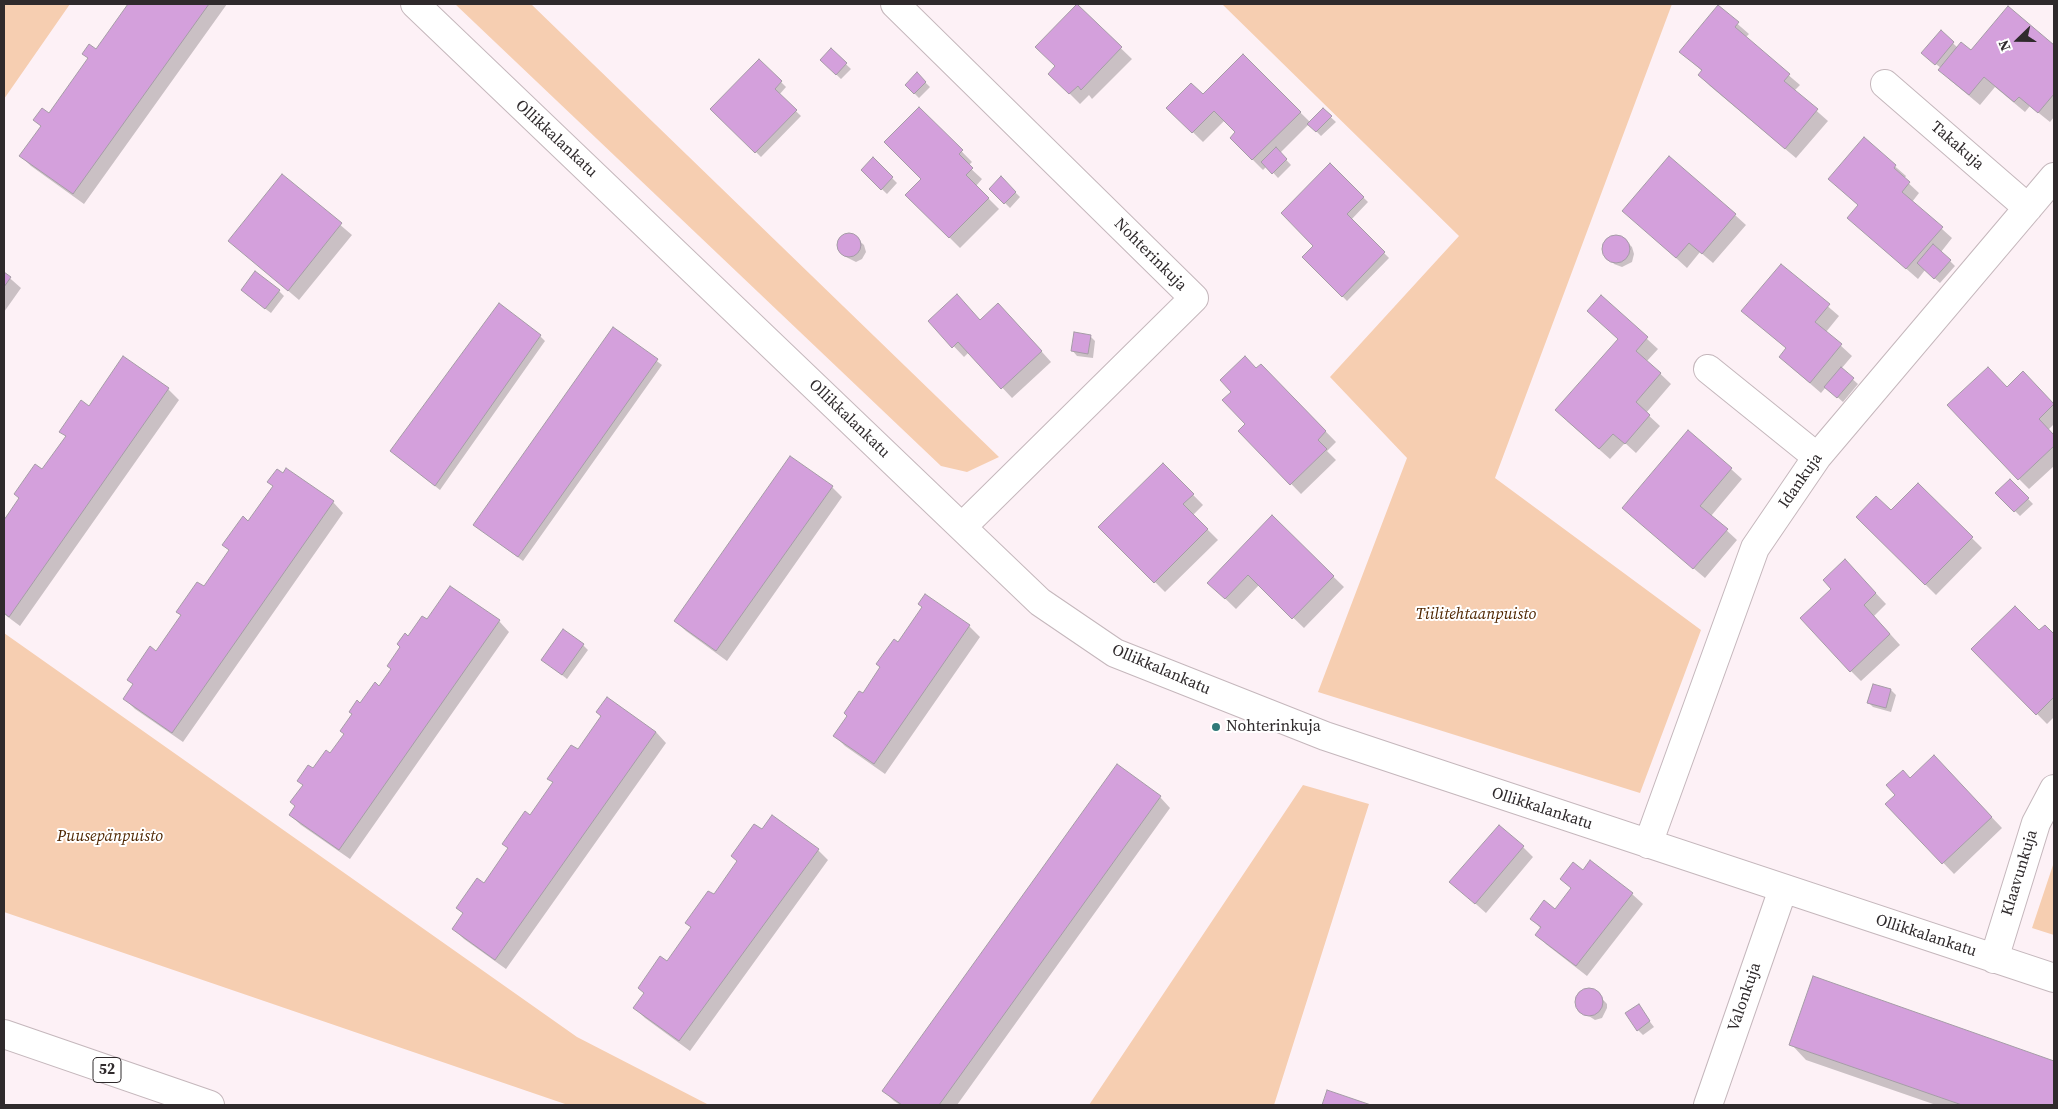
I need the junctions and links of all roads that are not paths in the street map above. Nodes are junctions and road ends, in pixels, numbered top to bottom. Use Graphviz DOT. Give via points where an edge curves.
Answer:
graph roads {
  1 [pos="415,4"];
  2 [pos="895,4"];
  3 [pos="1885,84"];
  4 [pos="2054,177"];
  5 [pos="2028,208"];
  6 [pos="1708,369"];
  7 [pos="1817,457"];
  8 [pos="962,527"];
  9 [pos="2054,789"];
  10 [pos="1648,844"];
  11 [pos="1783,888"];
  12 [pos="1994,959"];
  13 [pos="2054,978"];
  14 [pos="4,1034"];
  15 [pos="210,1105"];
  16 [pos="1708,1105"];
  1 -- 8 [label="street, Ollikkalankatu"];
  2 -- 8 [label="street, Nohterinkuja" via="1194,298"];
  3 -- 5 [label="street, Takakuja"];
  4 -- 5 [label="street, Idankuja"];
  5 -- 7 [label="street, Idankuja"];
  6 -- 7 [label="street"];
  7 -- 10 [label="street, Idankuja" via="1755,548"];
  8 -- 10 [label="street, Ollikkalankatu" via="1040,602 1115,653 1325,736"];
  9 -- 12 [label="street, Klaavunkuja" via="2036,823"];
  10 -- 11 [label="street, Ollikkalankatu"];
  11 -- 12 [label="street, Ollikkalankatu"];
  11 -- 16 [label="street, Valonkuja"];
  12 -- 13 [label="street, Ollikkalankatu"];
  14 -- 15 [label="street, 52"];
}
